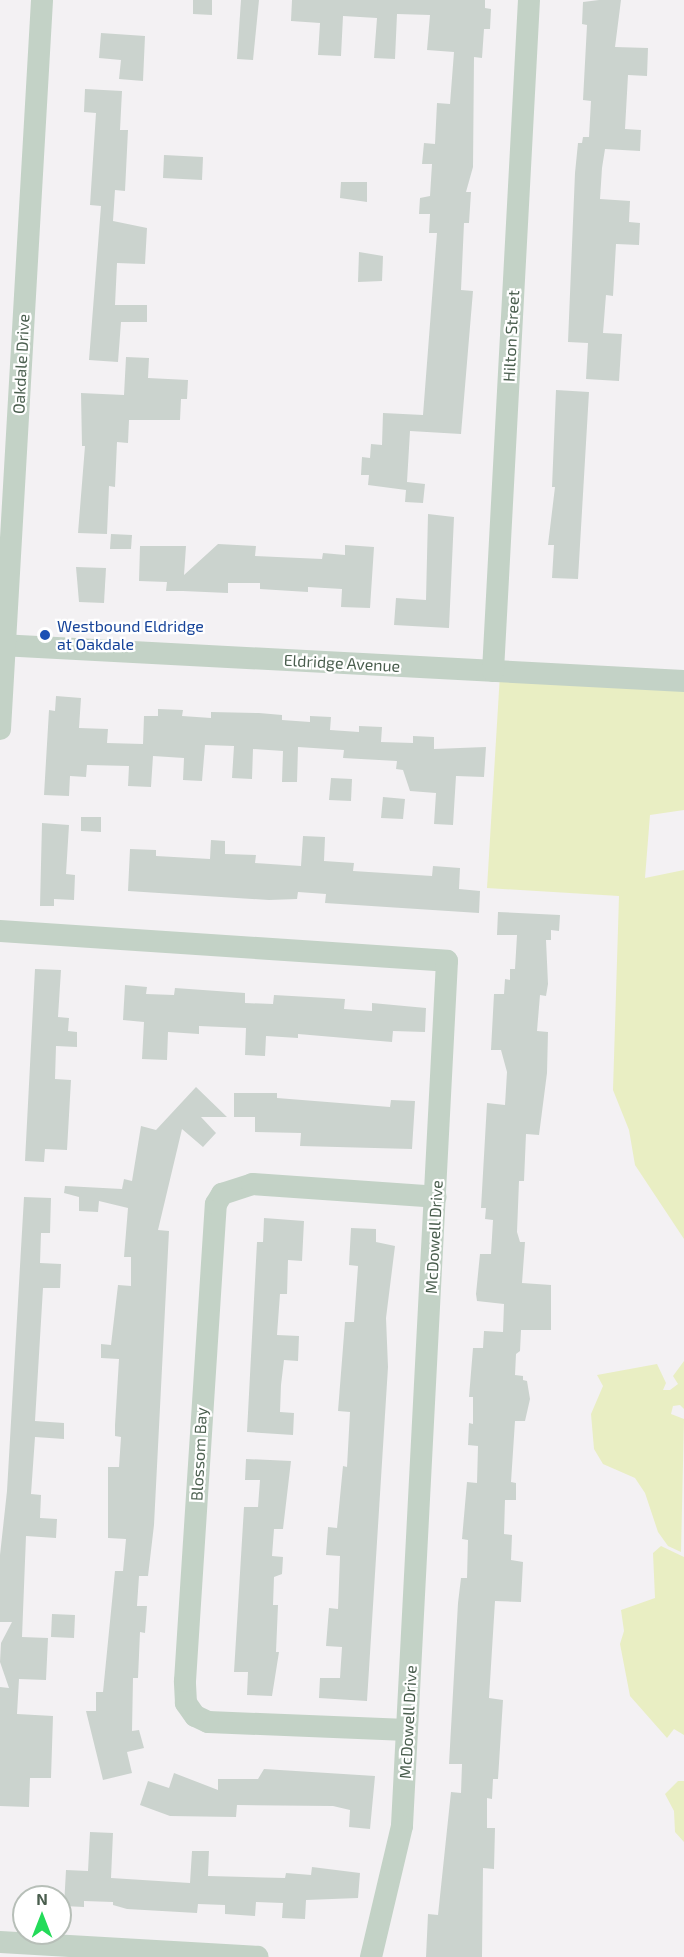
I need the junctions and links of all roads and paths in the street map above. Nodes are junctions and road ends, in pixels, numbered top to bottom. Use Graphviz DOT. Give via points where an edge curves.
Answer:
graph roads {
  1 [pos="42,0"];
  2 [pos="530,0"];
  3 [pos="3,645"];
  4 [pos="493,671"];
  5 [pos="684,681"];
  6 [pos="0,729"];
  7 [pos="0,931"];
  8 [pos="436,1197"];
  9 [pos="407,1730"];
  10 [pos="0,1942"];
  11 [pos="258,1957"];
  12 [pos="371,1957"];
  1 -- 3 [label="street, Oakdale Drive"];
  2 -- 4 [label="street, Hilton Street"];
  3 -- 4 [label="street, Eldridge Avenue"];
  3 -- 6 [label="street, Oakdale Drive"];
  4 -- 5 [label="street, Eldridge Avenue"];
  7 -- 8 [label="street, McDowell Drive" via="447,961"];
  8 -- 9 [label="street, McDowell Drive"];
  8 -- 9 [label="street, Blossom Bay" via="252,1184 222,1194 216,1204 186,1669 186,1703 195,1716 208,1722"];
  9 -- 12 [label="street, McDowell Drive" via="402,1826"];
  10 -- 11 [label="street"];
}
